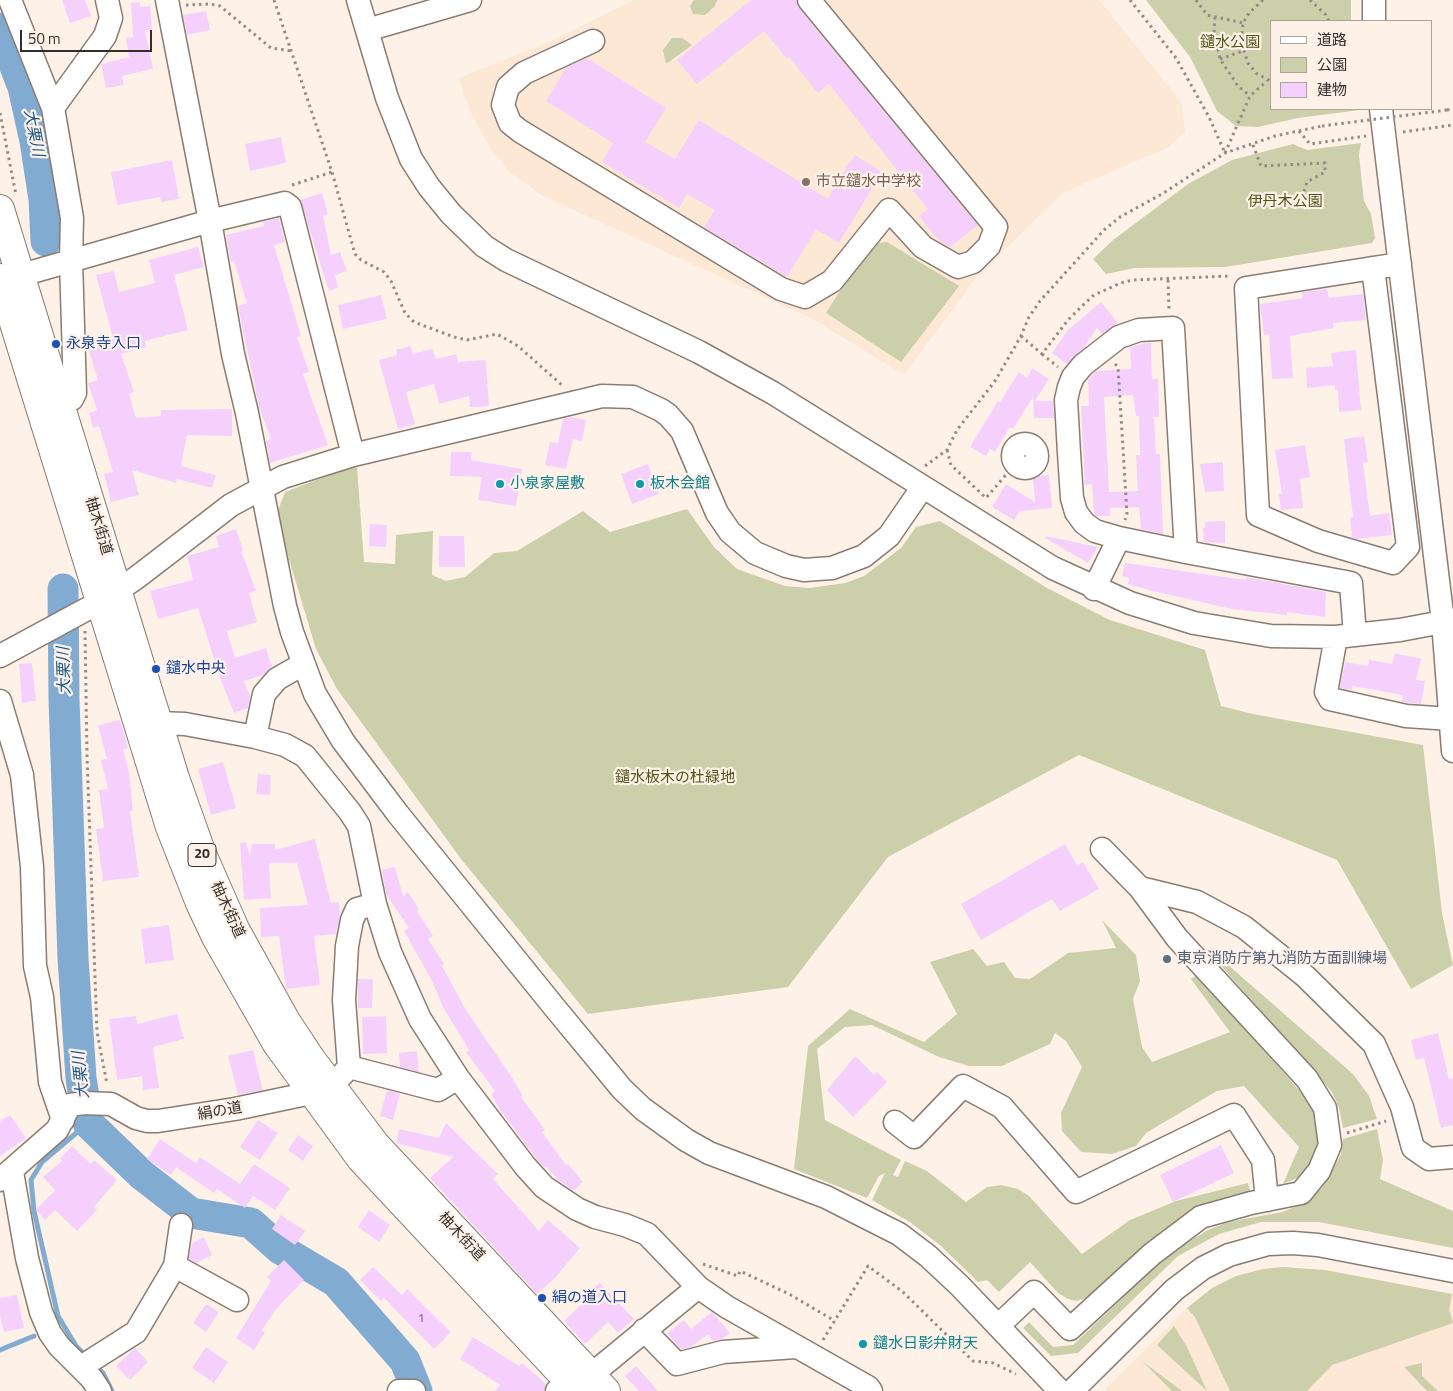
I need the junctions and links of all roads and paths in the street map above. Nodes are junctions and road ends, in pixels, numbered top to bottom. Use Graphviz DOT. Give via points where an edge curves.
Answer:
graph roads {
  1 [pos="10,0"];
  2 [pos="106,0"];
  3 [pos="274,0"];
  4 [pos="358,0"];
  5 [pos="470,0"];
  6 [pos="809,0"];
  7 [pos="1130,0"];
  8 [pos="1196,0"];
  9 [pos="1263,0"];
  10 [pos="1310,0"];
  11 [pos="1319,0"];
  12 [pos="1374,0"];
  13 [pos="1257,2"];
  14 [pos="168,3"];
  15 [pos="1316,4"];
  16 [pos="1215,17"];
  17 [pos="1328,20"];
  18 [pos="1374,20"];
  19 [pos="1244,24"];
  20 [pos="367,30"];
  21 [pos="593,41"];
  22 [pos="293,51"];
  23 [pos="1243,52"];
  24 [pos="1220,59"];
  25 [pos="1267,81"];
  26 [pos="1270,82"];
  27 [pos="1250,96"];
  28 [pos="53,108"];
  29 [pos="1453,109"];
  30 [pos="1381,110"];
  31 [pos="0,114"];
  32 [pos="1453,125"];
  33 [pos="1299,131"];
  34 [pos="1403,132"];
  35 [pos="1366,136"];
  36 [pos="1253,145"];
  37 [pos="1225,153"];
  38 [pos="332,172"];
  39 [pos="285,203"];
  40 [pos="1304,204"];
  41 [pos="7,206"];
  42 [pos="210,221"];
  43 [pos="68,261"];
  44 [pos="1400,264"];
  45 [pos="1373,268"];
  46 [pos="1230,276"];
  47 [pos="11,277"];
  48 [pos="1168,280"];
  49 [pos="1169,328"];
  50 [pos="1021,336"];
  51 [pos="1103,350"];
  52 [pos="581,401"];
  53 [pos="60,405"];
  54 [pos="947,450"];
  55 [pos="1069,453"];
  56 [pos="353,455"];
  57 [pos="1016,463"];
  58 [pos="922,478"];
  59 [pos="261,488"];
  60 [pos="1119,538"];
  61 [pos="1432,540"];
  62 [pos="1408,547"];
  63 [pos="1186,552"];
  64 [pos="1094,589"];
  65 [pos="95,608"];
  66 [pos="1448,621"];
  67 [pos="1346,636"];
  68 [pos="0,656"];
  69 [pos="303,664"];
  70 [pos="2,710"];
  71 [pos="1451,719"];
  72 [pos="158,723"];
  73 [pos="255,737"];
  74 [pos="1453,751"];
  75 [pos="1102,849"];
  76 [pos="1140,888"];
  77 [pos="376,904"];
  78 [pos="458,1078"];
  79 [pos="330,1081"];
  80 [pos="111,1104"];
  81 [pos="66,1113"];
  82 [pos="1404,1116"];
  83 [pos="895,1122"];
  84 [pos="1329,1138"];
  85 [pos="1453,1157"];
  86 [pos="6,1176"];
  87 [pos="1267,1200"];
  88 [pos="181,1225"];
  89 [pos="175,1266"];
  90 [pos="1453,1271"];
  91 [pos="697,1278"];
  92 [pos="237,1300"];
  93 [pos="835,1320"];
  94 [pos="998,1326"];
  95 [pos="644,1330"];
  96 [pos="824,1338"];
  97 [pos="796,1347"];
  98 [pos="82,1367"];
  99 [pos="1021,1376"];
  100 [pos="580,1386"];
  101 [pos="100,1391"];
  102 [pos="871,1391"];
  103 [pos="1060,1391"];
  104 [pos="1072,1391"];
  1 -- 28 [label="street"];
  2 -- 28 [label="street" via="111,18 105,36"];
  3 -- 22 [label="path"];
  4 -- 20 [label="street"];
  5 -- 20 [label="street"];
  6 -- 21 [label="street" via="996,227 989,246 973,262 958,267 923,247 889,210 832,281 805,297 781,289 510,123 503,105 508,87 524,73"];
  7 -- 37 [label="path" via="1176,58"];
  8 -- 16 [label="path" via="1207,15"];
  9 -- 13 [label="path"];
  10 -- 15 [label="path"];
  11 -- 15 [label="path"];
  12 -- 18 [label="street"];
  13 -- 19 [label="path"];
  14 -- 22 [label="path" via="220,6 271,48"];
  14 -- 42 [label="street"];
  15 -- 17 [label="path"];
  16 -- 19 [label="path"];
  16 -- 24 [label="path" via="1214,32"];
  19 -- 23 [label="path"];
  20 -- 58 [label="street" via="387,98 411,159 451,214 484,246 530,273 732,370"];
  22 -- 38 [label="path"];
  23 -- 24 [label="path"];
  23 -- 25 [label="path" via="1248,64"];
  24 -- 27 [label="path" via="1238,86"];
  25 -- 26 [label="path"];
  25 -- 27 [label="path"];
  27 -- 37 [label="path"];
  28 -- 43 [label="street" via="72,218"];
  29 -- 33 [label="path, bridge"];
  30 -- 44 [label="street"];
  31 -- 41 [label="path" via="14,177"];
  32 -- 34 [label="path"];
  33 -- 35 [label="path" via="1310,144"];
  33 -- 36 [label="path"];
  36 -- 37 [label="path"];
  36 -- 40 [label="path" via="1261,166 1325,163 1325,172 1307,182"];
  37 -- 50 [label="path" via="1104,230 1040,301"];
  38 -- 39 [label="path" via="290,186"];
  38 -- 52 [label="path" via="355,254 384,272 405,313 414,322 467,340 497,334 518,346"];
  39 -- 42 [label="street"];
  39 -- 56 [label="street" via="290,207"];
  41 -- 47 [label="main road, 柚木街道 / 20"];
  42 -- 43 [label="street"];
  42 -- 59 [label="street"];
  43 -- 47 [label="street"];
  43 -- 53 [label="street" via="75,393 72,399"];
  44 -- 45 [label="street"];
  44 -- 61 [label="street"];
  45 -- 62 [label="street"];
  45 -- 62 [label="street" via="1246,288 1258,515 1318,540 1392,562"];
  46 -- 48 [label="path"];
  47 -- 53 [label="main road, 柚木街道 / 20"];
  47 -- 65 [label="main road, 柚木街道 / 20"];
  48 -- 49 [label="path"];
  48 -- 50 [label="path" via="1133,280 1094,295 1068,320 1042,354"];
  49 -- 51 [label="street" via="1132,332"];
  49 -- 63 [label="street" via="1173,328"];
  50 -- 54 [label="path" via="994,381 957,430"];
  51 -- 55 [label="street" via="1083,365 1069,387 1066,400"];
  51 -- 60 [label="path" via="1118,367 1127,514"];
  52 -- 56 [label="street"];
  52 -- 58 [label="street" via="622,396 642,400 661,410 682,431 717,513 730,532 755,553 786,566 804,570 832,568 864,556 889,536"];
  53 -- 65 [label="main road, 柚木街道 / 20"];
  54 -- 57 [label="path" via="951,464 986,498"];
  54 -- 58 [label="path"];
  55 -- 57 [label="street" via="1038,455 1034,447 1022,443 1014,452"];
  55 -- 60 [label="street" via="1076,512 1095,531"];
  56 -- 59 [label="street" via="308,467"];
  58 -- 64 [label="street" via="1053,568"];
  59 -- 65 [label="street" via="220,513"];
  59 -- 69 [label="street" via="285,606"];
  60 -- 63 [label="street"];
  60 -- 64 [label="street"];
  61 -- 62 [label="street"];
  61 -- 66 [label="street"];
  63 -- 67 [label="street" via="1351,583"];
  64 -- 67 [label="street" via="1166,615 1233,631 1271,636"];
  65 -- 68 [label="street"];
  65 -- 72 [label="main road, 柚木街道 / 20"];
  65 -- 79 [label="main road, 柚木街道 / 20" via="170,827 200,903 239,980 277,1044"];
  65 -- 80 [label="path" via="87,756 97,1032"];
  66 -- 67 [label="street"];
  66 -- 71 [label="street"];
  67 -- 71 [label="street" via="1326,692 1330,699 1406,716"];
  69 -- 73 [label="street" via="277,679 264,694"];
  69 -- 94 [label="street" via="331,722 370,779 622,1089 686,1140 826,1197 899,1234 928,1256"];
  70 -- 81 [label="street" via="22,775 32,867 35,966 42,997 50,1082"];
  71 -- 74 [label="street"];
  72 -- 73 [label="street" via="185,724"];
  72 -- 79 [label="main road, 柚木街道 / 20" via="195,838 235,929 286,1021"];
  73 -- 77 [label="street" via="285,745 305,756 350,812 359,826"];
  75 -- 76 [label="street"];
  76 -- 82 [label="street" via="1197,902 1244,927 1305,976 1374,1044"];
  76 -- 84 [label="street" via="1177,938 1307,1079 1325,1108"];
  77 -- 78 [label="street" via="390,952 420,1019"];
  77 -- 79 [label="street" via="357,909 352,920 344,1000"];
  78 -- 79 [label="street" via="438,1090"];
  78 -- 91 [label="street" via="544,1187 589,1214 647,1234"];
  79 -- 80 [label="street, 絹の道" via="235,1110 158,1121 136,1118"];
  79 -- 100 [label="main road, 柚木街道 / 20" via="381,1152"];
  80 -- 81 [label="street"];
  81 -- 86 [label="street" via="57,1130"];
  82 -- 84 [label="path"];
  82 -- 85 [label="street" via="1413,1148 1429,1159"];
  83 -- 87 [label="street" via="914,1137 964,1086 1002,1107 1076,1192 1234,1115 1263,1160"];
  84 -- 87 [label="street" via="1330,1145 1319,1172 1301,1193"];
  86 -- 98 [label="street" via="36,1301 50,1333"];
  87 -- 94 [label="street" via="1201,1217 1152,1254 1070,1329 1034,1292"];
  88 -- 89 [label="street"];
  89 -- 92 [label="street"];
  89 -- 98 [label="street" via="136,1332"];
  90 -- 104 [label="street" via="1293,1243 1268,1244 1228,1255 1203,1268 1180,1286"];
  91 -- 93 [label="path" via="699,1262 738,1276 740,1271"];
  91 -- 95 [label="street"];
  91 -- 97 [label="street"];
  93 -- 96 [label="path"];
  93 -- 99 [label="path" via="868,1266 902,1292 973,1361 993,1363"];
  94 -- 103 [label="street"];
  95 -- 97 [label="street" via="677,1364 723,1352"];
  95 -- 100 [label="street"];
  97 -- 102 [label="street"];
  98 -- 101 [label="street"];
}
